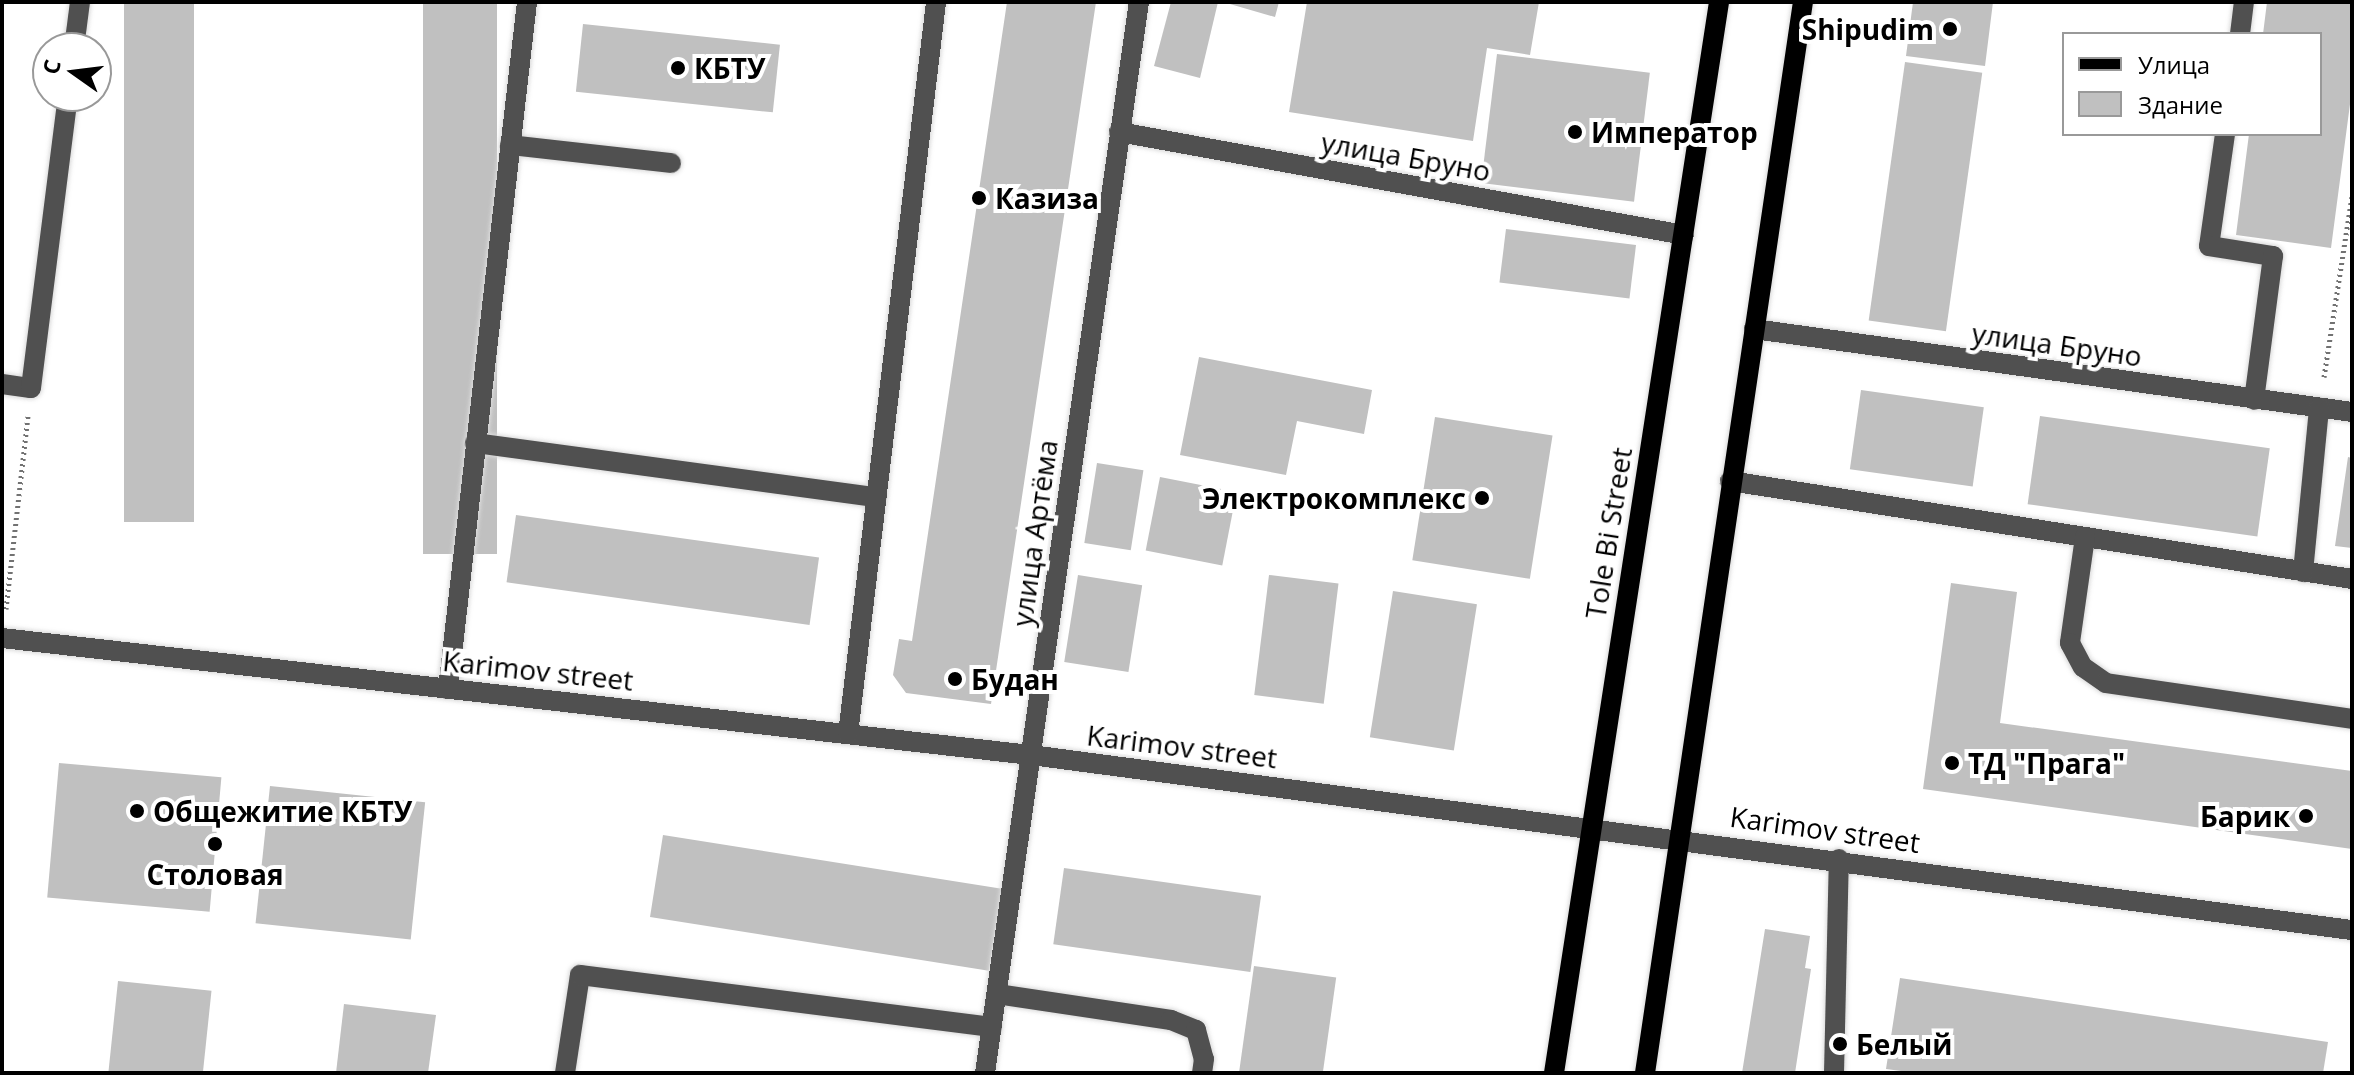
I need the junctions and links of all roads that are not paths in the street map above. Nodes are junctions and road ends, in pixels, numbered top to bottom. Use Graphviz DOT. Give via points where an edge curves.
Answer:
graph roads {
  1 [pos="80,2"];
  2 [pos="527,2"];
  3 [pos="936,2"];
  4 [pos="1139,2"];
  5 [pos="1719,2"];
  6 [pos="1803,2"];
  7 [pos="2244,2"];
  8 [pos="76,32"];
  9 [pos="2240,32"];
  10 [pos="66,112"];
  11 [pos="1119,132"];
  12 [pos="2225,136"];
  13 [pos="510,145"];
  14 [pos="671,163"];
  15 [pos="1684,235"];
  16 [pos="1754,329"];
  17 [pos="2,384"];
  18 [pos="2254,400"];
  19 [pos="2319,408"];
  20 [pos="2352,412"];
  21 [pos="475,443"];
  22 [pos="1730,481"];
  23 [pos="876,497"];
  24 [pos="2085,537"];
  25 [pos="2303,572"];
  26 [pos="2352,579"];
  27 [pos="2,638"];
  28 [pos="448,689"];
  29 [pos="2352,719"];
  30 [pos="848,734"];
  31 [pos="1031,755"];
  32 [pos="1590,828"];
  33 [pos="1677,837"];
  34 [pos="1839,859"];
  35 [pos="2352,930"];
  36 [pos="997,994"];
  37 [pos="992,1027"];
  38 [pos="565,1073"];
  39 [pos="985,1073"];
  40 [pos="1202,1073"];
  41 [pos="1554,1073"];
  42 [pos="1645,1073"];
  43 [pos="1834,1073"];
  1 -- 8 [label="street"];
  2 -- 13 [label="street"];
  3 -- 23 [label="street"];
  4 -- 11 [label="street, улица Артёма"];
  5 -- 15 [label="main road, Tole Bi Street"];
  6 -- 16 [label="main road"];
  7 -- 9 [label="street"];
  10 -- 17 [label="street" via="31,388"];
  11 -- 15 [label="street, улица Бруно"];
  11 -- 31 [label="street, улица Артёма"];
  12 -- 18 [label="street" via="2209,246 2273,256"];
  13 -- 14 [label="street"];
  13 -- 21 [label="street"];
  15 -- 32 [label="main road, Tole Bi Street"];
  16 -- 18 [label="street, улица Бруно"];
  16 -- 22 [label="main road"];
  18 -- 19 [label="street, улица Бруно"];
  19 -- 20 [label="street, улица Бруно"];
  19 -- 25 [label="street"];
  21 -- 23 [label="street"];
  21 -- 28 [label="street"];
  22 -- 24 [label="street"];
  22 -- 33 [label="main road"];
  23 -- 30 [label="street"];
  24 -- 25 [label="street"];
  24 -- 29 [label="street" via="2070,643 2083,667 2106,683"];
  25 -- 26 [label="street"];
  27 -- 28 [label="street, Karimov street"];
  28 -- 30 [label="street, Karimov street"];
  30 -- 31 [label="street, Karimov street"];
  31 -- 32 [label="street, Karimov street"];
  31 -- 36 [label="street, улица Артёма"];
  32 -- 33 [label="street, Karimov street"];
  32 -- 41 [label="main road, Tole Bi Street"];
  33 -- 34 [label="street, Karimov street"];
  33 -- 42 [label="main road"];
  34 -- 35 [label="street, Karimov street"];
  34 -- 43 [label="street"];
  36 -- 37 [label="street, улица Артёма"];
  36 -- 40 [label="street" via="1171,1020 1196,1030"];
  37 -- 38 [label="street" via="580,975"];
  37 -- 39 [label="street, улица Артёма"];
}
